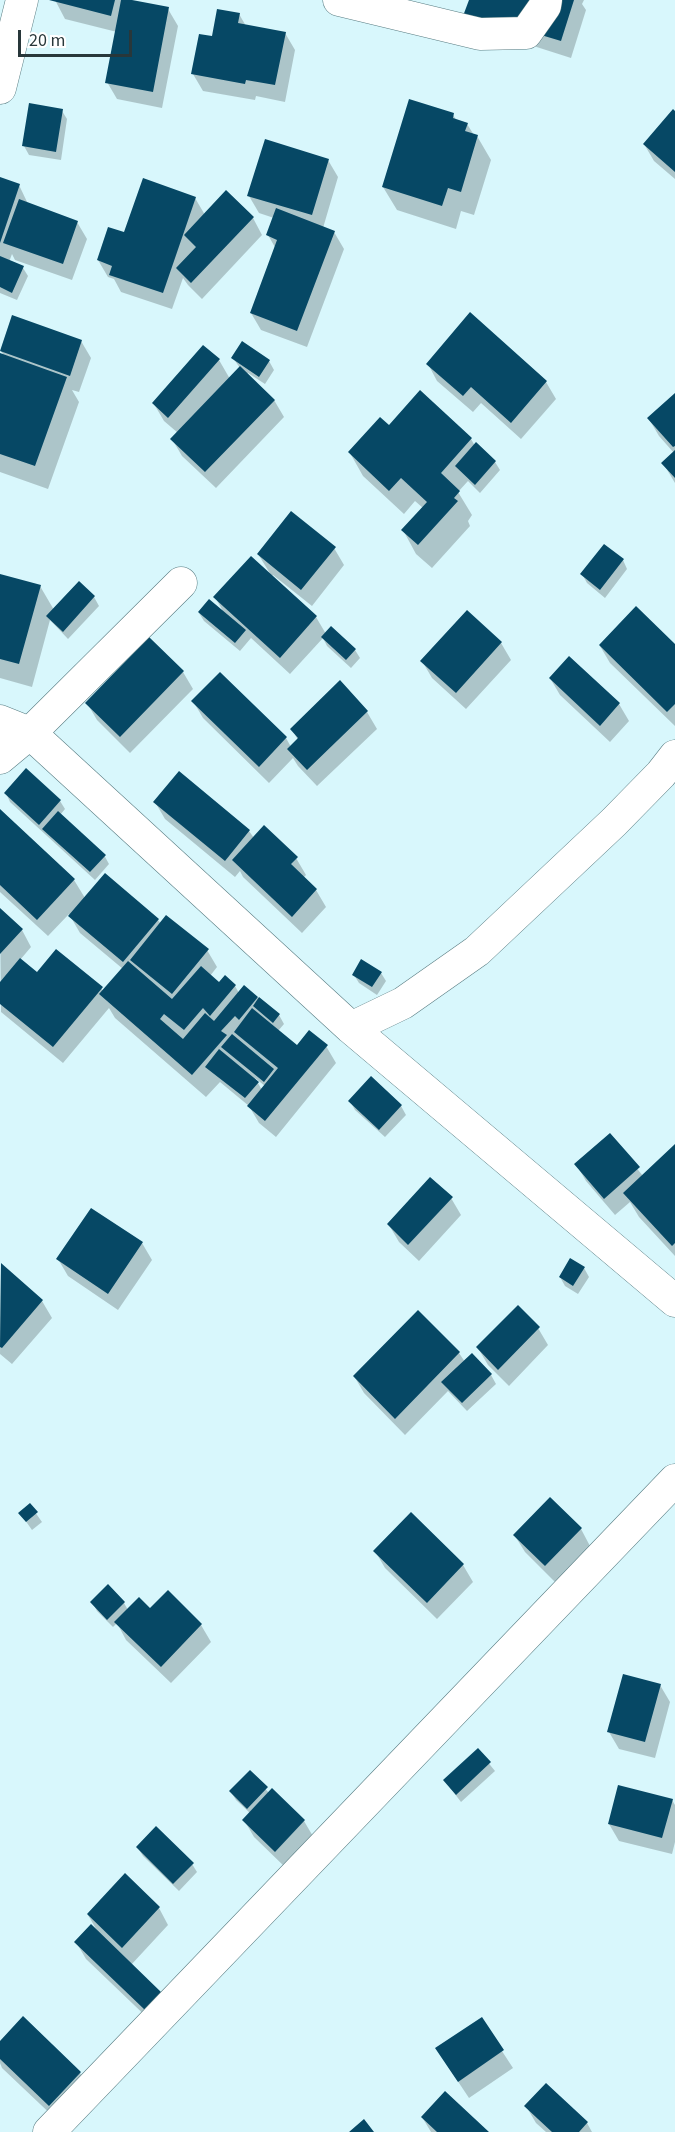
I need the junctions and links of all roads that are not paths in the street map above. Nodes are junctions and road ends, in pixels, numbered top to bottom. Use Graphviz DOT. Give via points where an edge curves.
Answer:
graph roads {
  1 [pos="22,0"];
  2 [pos="339,0"];
  3 [pos="546,0"];
  4 [pos="0,88"];
  5 [pos="181,583"];
  6 [pos="0,721"];
  7 [pos="30,734"];
  8 [pos="675,756"];
  9 [pos="0,758"];
  10 [pos="351,1028"];
  11 [pos="675,1300"];
  12 [pos="675,1480"];
  13 [pos="49,2132"];
  1 -- 4 [label="street"];
  2 -- 3 [label="street" via="480,34 526,33"];
  5 -- 7 [label="street"];
  6 -- 7 [label="street"];
  7 -- 9 [label="street"];
  7 -- 10 [label="street"];
  8 -- 10 [label="street" via="614,822 477,951 403,1003"];
  10 -- 11 [label="street"];
  12 -- 13 [label="street"];
}
